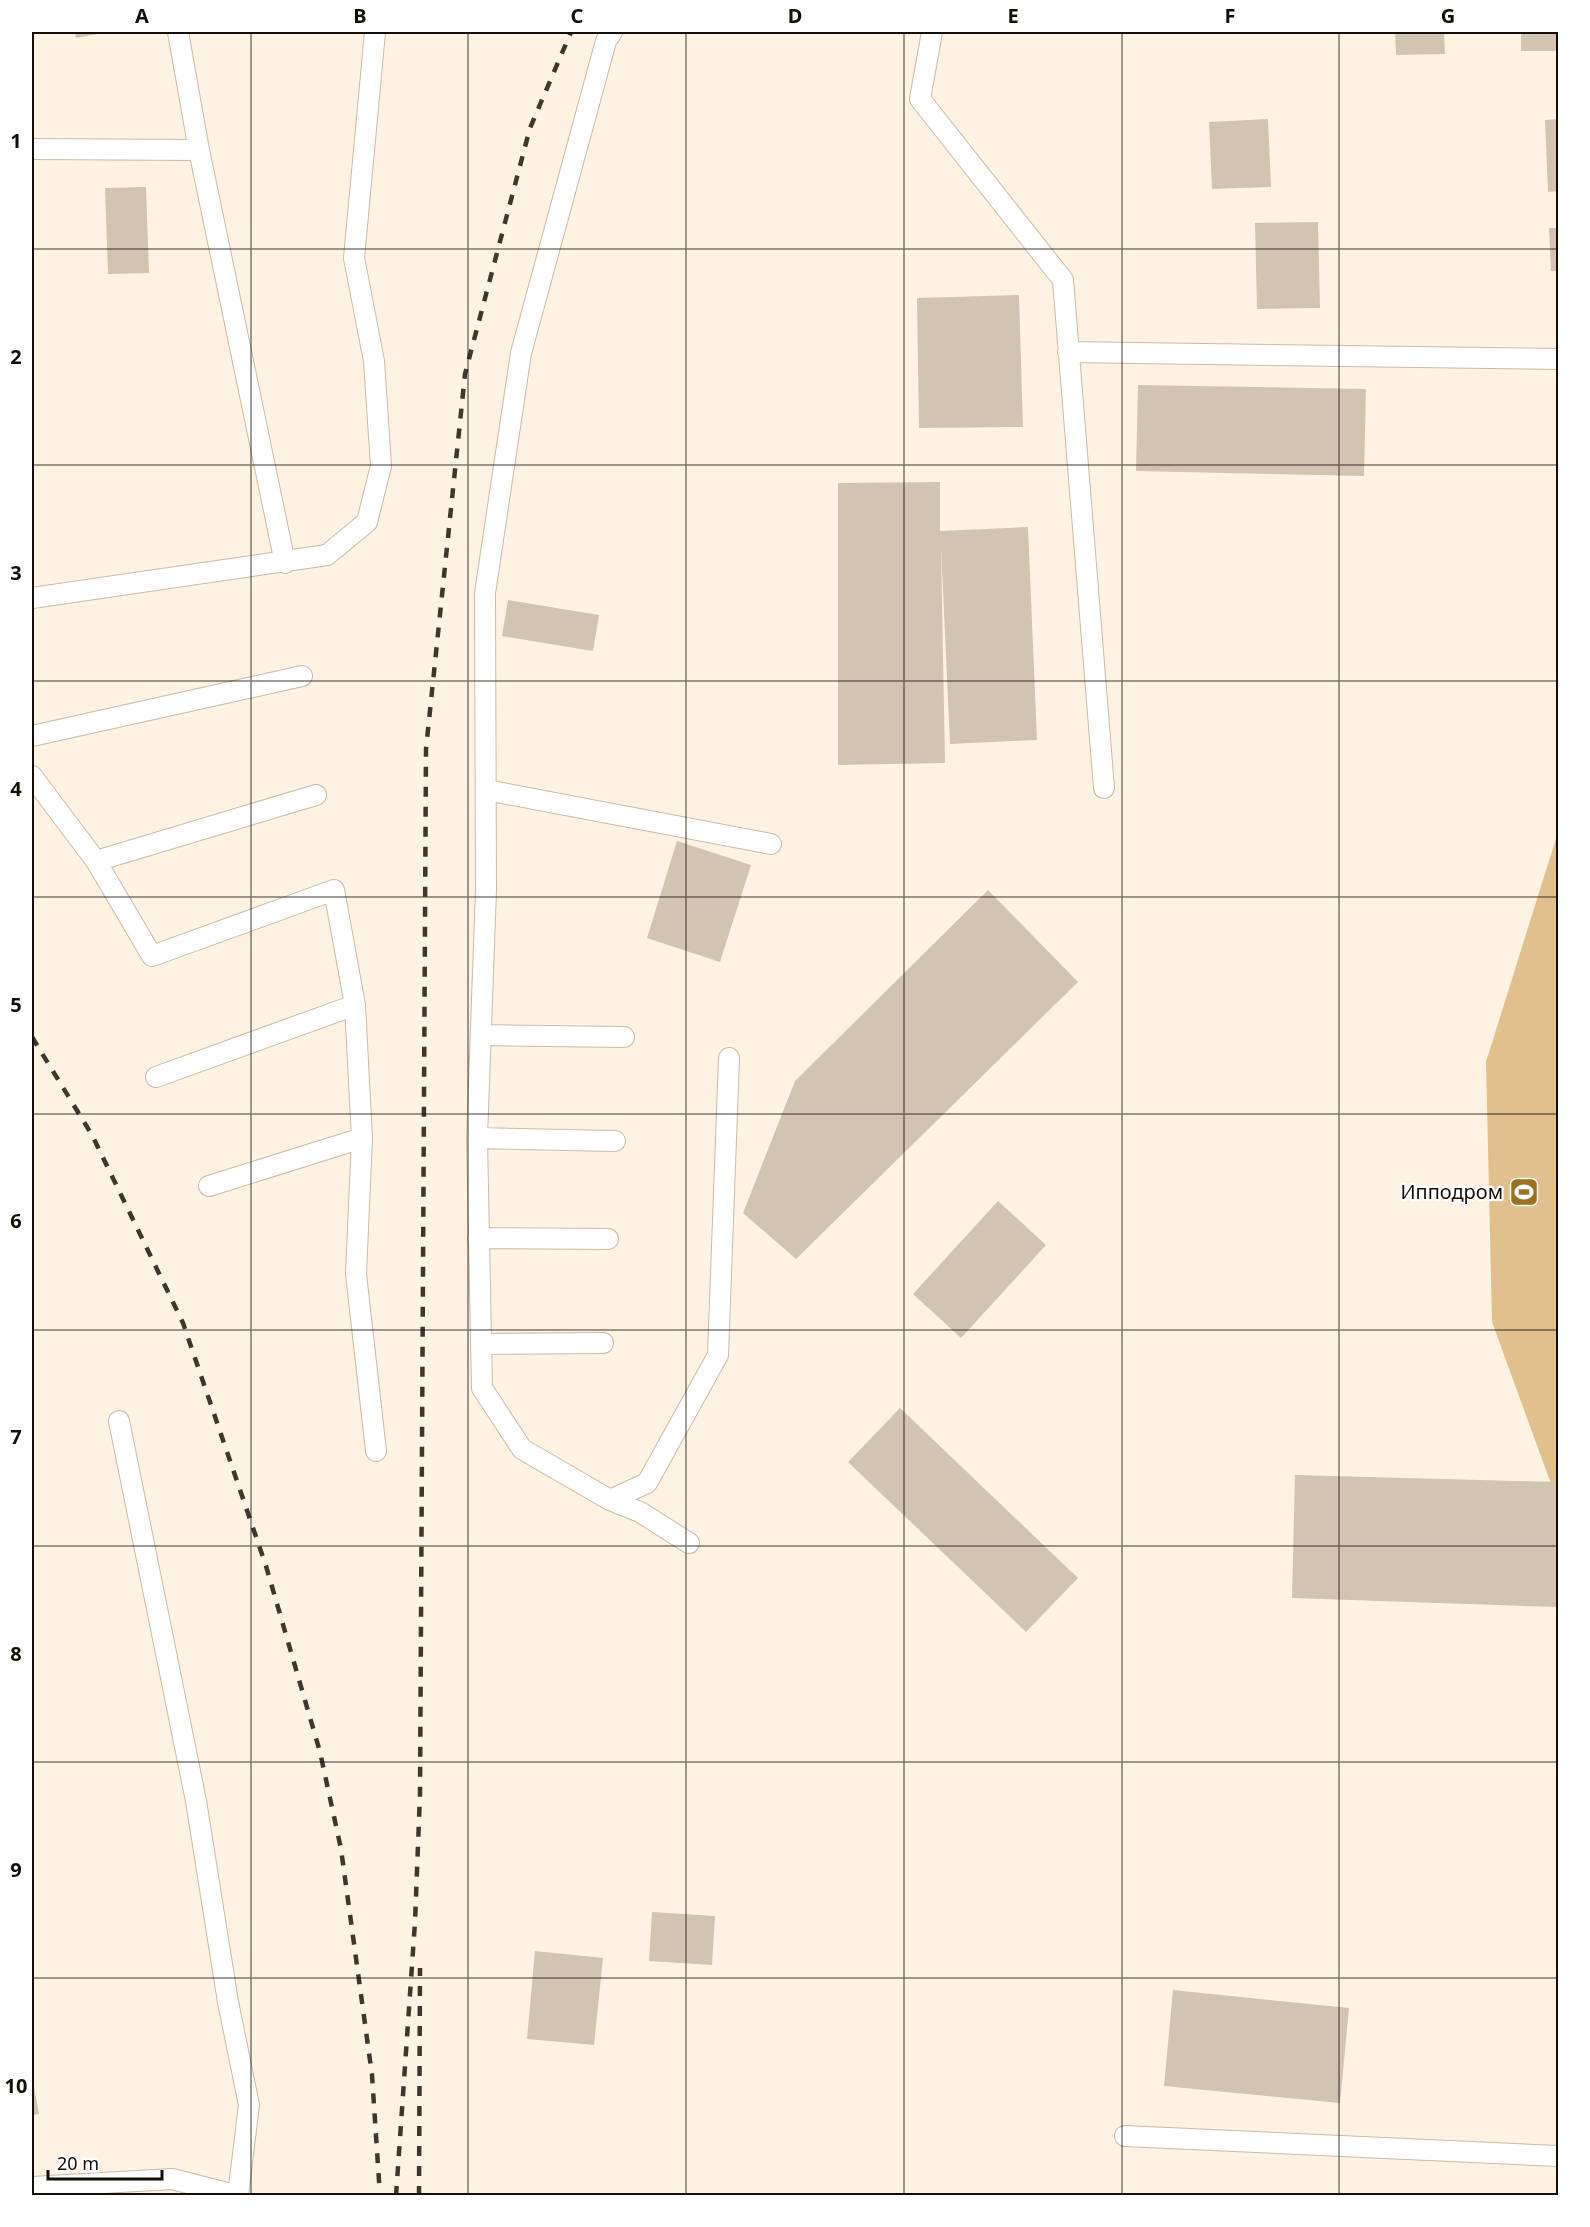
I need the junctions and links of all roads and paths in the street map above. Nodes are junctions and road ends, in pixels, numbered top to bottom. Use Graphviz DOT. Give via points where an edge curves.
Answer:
graph roads {
  1 [pos="178,32"];
  2 [pos="375,32"];
  3 [pos="612,32"];
  4 [pos="932,32"];
  5 [pos="32,149"];
  6 [pos="199,150"];
  7 [pos="1068,352"];
  8 [pos="1558,358"];
  9 [pos="285,563"];
  10 [pos="32,598"];
  11 [pos="302,676"];
  12 [pos="32,736"];
  13 [pos="32,776"];
  14 [pos="1104,788"];
  15 [pos="486,790"];
  16 [pos="316,795"];
  17 [pos="771,844"];
  18 [pos="96,861"];
  19 [pos="355,1005"];
  20 [pos="481,1035"];
  21 [pos="624,1037"];
  22 [pos="729,1058"];
  23 [pos="156,1077"];
  24 [pos="362,1138"];
  25 [pos="477,1138"];
  26 [pos="615,1141"];
  27 [pos="209,1186"];
  28 [pos="478,1238"];
  29 [pos="608,1239"];
  30 [pos="603,1343"];
  31 [pos="481,1344"];
  32 [pos="119,1421"];
  33 [pos="376,1451"];
  34 [pos="610,1500"];
  35 [pos="689,1543"];
  36 [pos="1125,2136"];
  37 [pos="1558,2156"];
  38 [pos="32,2187"];
  39 [pos="238,2195"];
  1 -- 6 [label="lane"];
  2 -- 9 [label="lane" via="354,258 374,361 381,466 368,522 327,555"];
  3 -- 15 [label="lane" via="606,41 521,353 485,593"];
  4 -- 7 [label="lane" via="920,99 1063,280"];
  5 -- 6 [label="lane"];
  6 -- 9 [label="lane"];
  7 -- 8 [label="lane"];
  7 -- 14 [label="lane"];
  9 -- 10 [label="lane"];
  11 -- 12 [label="lane"];
  13 -- 18 [label="lane"];
  15 -- 17 [label="lane"];
  15 -- 20 [label="lane"];
  16 -- 18 [label="lane"];
  18 -- 19 [label="lane" via="152,956 334,890"];
  19 -- 23 [label="lane"];
  19 -- 24 [label="lane"];
  20 -- 21 [label="lane"];
  20 -- 25 [label="lane"];
  22 -- 34 [label="lane" via="718,1355 647,1483"];
  24 -- 27 [label="lane"];
  24 -- 33 [label="lane" via="356,1274"];
  25 -- 26 [label="lane"];
  25 -- 28 [label="lane"];
  28 -- 29 [label="lane"];
  28 -- 31 [label="lane"];
  30 -- 31 [label="lane"];
  31 -- 34 [label="lane" via="482,1388 522,1449"];
  32 -- 39 [label="lane" via="196,1801 249,2105"];
  34 -- 35 [label="lane" via="640,1512"];
  36 -- 37 [label="lane"];
  38 -- 39 [label="lane" via="172,2179"];
}
